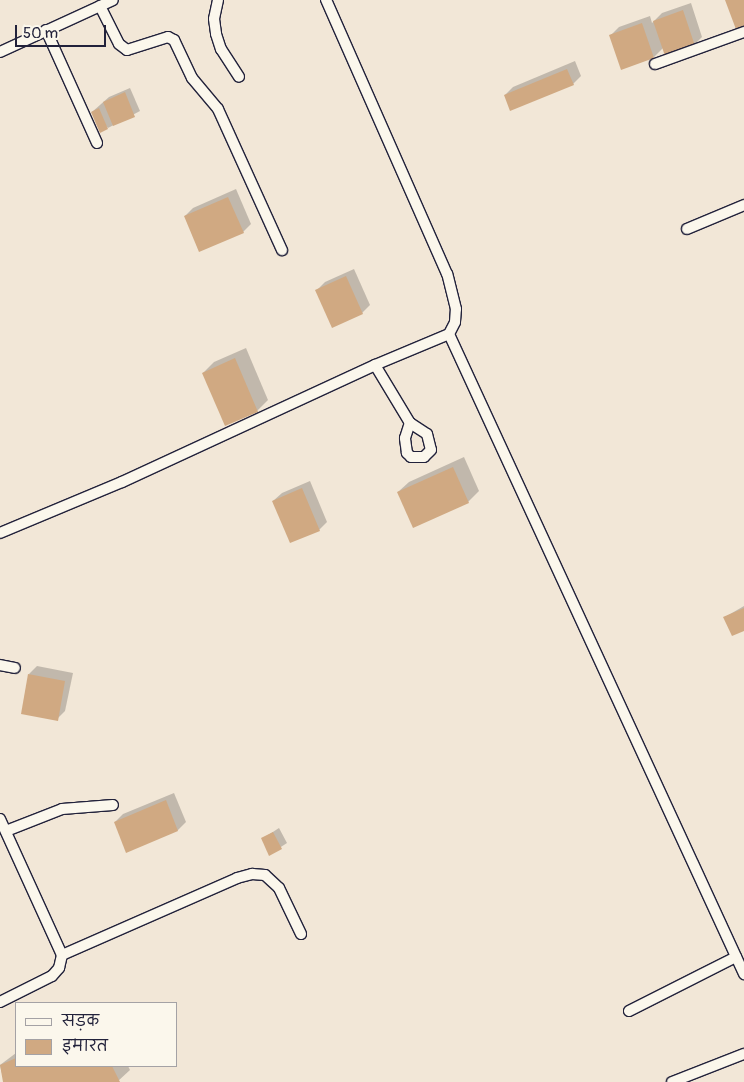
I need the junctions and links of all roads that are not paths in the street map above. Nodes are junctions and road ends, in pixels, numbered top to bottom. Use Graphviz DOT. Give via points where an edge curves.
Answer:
graph roads {
  1 [pos="113,0"];
  2 [pos="218,0"];
  3 [pos="326,0"];
  4 [pos="100,6"];
  5 [pos="46,30"];
  6 [pos="744,32"];
  7 [pos="0,52"];
  8 [pos="655,64"];
  9 [pos="239,77"];
  10 [pos="97,143"];
  11 [pos="744,205"];
  12 [pos="687,229"];
  13 [pos="282,250"];
  14 [pos="449,334"];
  15 [pos="375,365"];
  16 [pos="410,423"];
  17 [pos="0,533"];
  18 [pos="0,664"];
  19 [pos="15,668"];
  20 [pos="113,805"];
  21 [pos="0,819"];
  22 [pos="6,831"];
  23 [pos="301,934"];
  24 [pos="62,955"];
  25 [pos="736,957"];
  26 [pos="744,974"];
  27 [pos="0,1002"];
  28 [pos="629,1011"];
  29 [pos="744,1054"];
  30 [pos="672,1082"];
  1 -- 4 [label="street"];
  2 -- 9 [label="street" via="214,19 216,34 221,49"];
  3 -- 14 [label="street" via="447,274 456,309 455,322"];
  4 -- 5 [label="street"];
  4 -- 13 [label="street" via="119,44 127,50 168,37 174,40 192,78 218,109"];
  5 -- 7 [label="street"];
  5 -- 10 [label="street"];
  6 -- 8 [label="street"];
  11 -- 12 [label="street"];
  14 -- 15 [label="street"];
  14 -- 25 [label="street"];
  15 -- 16 [label="street"];
  15 -- 17 [label="street" via="122,482"];
  18 -- 19 [label="street"];
  20 -- 22 [label="street" via="62,809"];
  21 -- 22 [label="street"];
  22 -- 24 [label="street"];
  23 -- 24 [label="street" via="279,888 265,875 252,874"];
  24 -- 27 [label="street" via="59,968 52,976"];
  25 -- 26 [label="street"];
  25 -- 28 [label="street"];
  29 -- 30 [label="street"];
}
